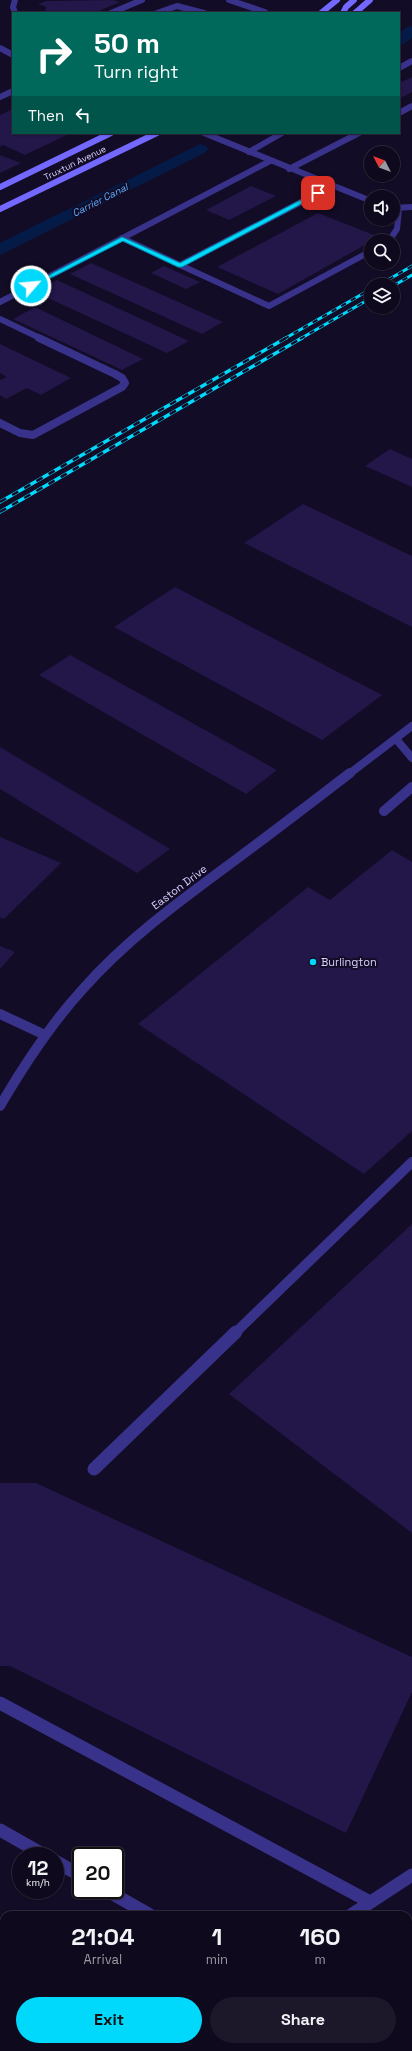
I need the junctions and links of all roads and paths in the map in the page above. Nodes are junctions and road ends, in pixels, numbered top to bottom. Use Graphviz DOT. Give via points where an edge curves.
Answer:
graph roads {
  1 [pos="15,0"];
  2 [pos="142,0"];
  3 [pos="229,0"];
  4 [pos="337,0"];
  5 [pos="354,0"];
  6 [pos="370,0"];
  7 [pos="15,12"];
  8 [pos="113,12"];
  9 [pos="160,12"];
  10 [pos="200,12"];
  11 [pos="265,12"];
  12 [pos="322,12"];
  13 [pos="344,12"];
  14 [pos="356,12"];
  15 [pos="0,48"];
  16 [pos="12,54"];
  17 [pos="412,61"];
  18 [pos="400,67"];
  19 [pos="12,92"];
  20 [pos="0,98"];
  21 [pos="412,106"];
  22 [pos="400,112"];
  23 [pos="109,134"];
  24 [pos="155,134"];
  25 [pos="206,134"];
  26 [pos="280,134"];
  27 [pos="357,134"];
  28 [pos="249,152"];
  29 [pos="270,161"];
  30 [pos="289,169"];
  31 [pos="332,186"];
  32 [pos="0,187"];
  33 [pos="364,198"];
  34 [pos="412,207"];
  35 [pos="400,208"];
  36 [pos="0,209"];
  37 [pos="122,238"];
  38 [pos="364,255"];
  39 [pos="180,265"];
  40 [pos="0,302"];
  41 [pos="0,319"];
  42 [pos="0,422"];
  43 [pos="412,726"];
  44 [pos="396,739"];
  45 [pos="412,758"];
  46 [pos="412,787"];
  47 [pos="384,811"];
  48 [pos="0,1014"];
  49 [pos="45,1035"];
  50 [pos="1,1103"];
  51 [pos="412,1162"];
  52 [pos="94,1469"];
  53 [pos="0,1704"];
  54 [pos="0,1830"];
  55 [pos="30,1847"];
  56 [pos="412,1874"];
  57 [pos="122,1899"];
  58 [pos="370,1902"];
  59 [pos="143,1911"];
  60 [pos="357,1911"];
  1 -- 7 [label="street"];
  2 -- 8 [label="street"];
  3 -- 11 [label="street"];
  4 -- 12 [label="main road"];
  5 -- 13 [label="main road"];
  6 -- 14 [label="main road"];
  9 -- 10 [label="street" via="177,6"];
  15 -- 16 [label="street"];
  17 -- 18 [label="street"];
  19 -- 20 [label="street"];
  21 -- 22 [label="street"];
  23 -- 32 [label="main road, Truxtun Avenue"];
  24 -- 36 [label="main road, Truxtun Avenue"];
  25 -- 28 [label="street"];
  26 -- 28 [label="street"];
  27 -- 30 [label="street"];
  28 -- 29 [label="street"];
  29 -- 30 [label="street"];
  29 -- 37 [label="street"];
  30 -- 31 [label="street"];
  31 -- 33 [label="street"];
  31 -- 39 [label="street"];
  34 -- 35 [label="street"];
  37 -- 39 [label="street"];
  37 -- 40 [label="street"];
  38 -- 39 [label="street" via="269,306"];
  41 -- 42 [label="street" via="115,374 125,383 122,387 33,435 20,433"];
  43 -- 44 [label="street, Easton Drive"];
  44 -- 45 [label="street"];
  44 -- 49 [label="street, Easton Drive" via="158,918 114,956"];
  46 -- 47 [label="street"];
  48 -- 49 [label="street"];
  49 -- 50 [label="street, Easton Drive"];
  51 -- 52 [label="street"];
  53 -- 58 [label="street"];
  54 -- 55 [label="street"];
  56 -- 58 [label="street"];
  57 -- 59 [label="street"];
  58 -- 60 [label="street"];
}
